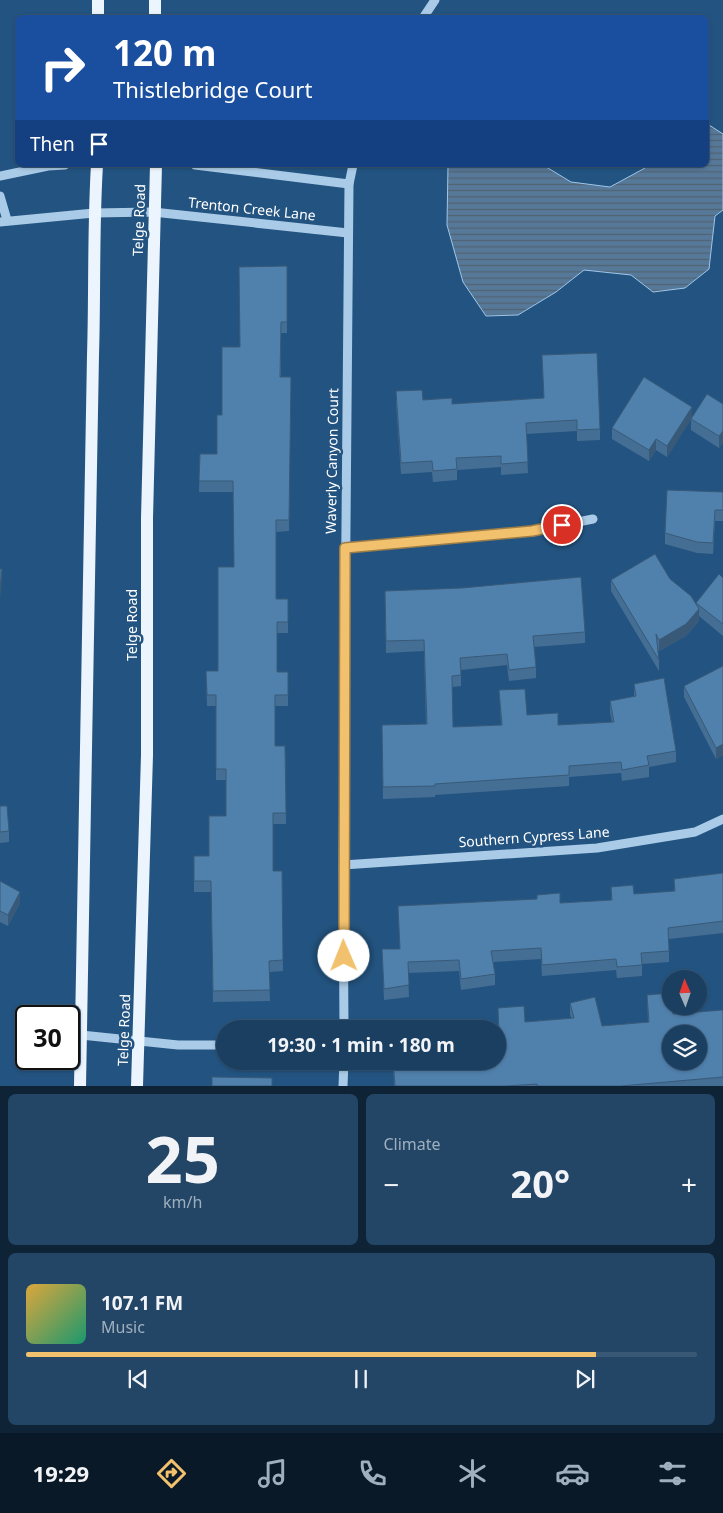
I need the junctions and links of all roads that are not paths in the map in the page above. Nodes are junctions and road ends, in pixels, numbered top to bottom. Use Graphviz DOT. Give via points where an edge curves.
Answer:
graph roads {
  1 [pos="98,0"];
  2 [pos="156,0"];
  3 [pos="435,0"];
  4 [pos="98,15"];
  5 [pos="155,15"];
  6 [pos="425,15"];
  7 [pos="43,167"];
  8 [pos="97,167"];
  9 [pos="156,167"];
  10 [pos="211,167"];
  11 [pos="353,167"];
  12 [pos="0,176"];
  13 [pos="349,184"];
  14 [pos="0,196"];
  15 [pos="153,212"];
  16 [pos="94,213"];
  17 [pos="4,221"];
  18 [pos="348,233"];
  19 [pos="593,519"];
  20 [pos="345,548"];
  21 [pos="723,819"];
  22 [pos="343,865"];
  23 [pos="344,1020"];
  24 [pos="81,1035"];
  25 [pos="138,1042"];
  26 [pos="216,1045"];
  27 [pos="344,1070"];
  28 [pos="80,1086"];
  29 [pos="137,1086"];
  30 [pos="343,1086"];
  1 -- 4 [label="main road"];
  2 -- 5 [label="main road"];
  3 -- 6 [label="street"];
  7 -- 12 [label="street"];
  8 -- 16 [label="main road"];
  9 -- 15 [label="main road, Telge Road"];
  10 -- 13 [label="street"];
  11 -- 13 [label="street, Waverly Canyon Court"];
  13 -- 18 [label="street, Waverly Canyon Court"];
  14 -- 17 [label="street"];
  15 -- 16 [label="street, Trenton Creek Lane"];
  15 -- 18 [label="street, Trenton Creek Lane"];
  15 -- 25 [label="main road, Telge Road" via="147,518 147,756"];
  16 -- 17 [label="street, Trenton Creek Lane"];
  16 -- 24 [label="main road"];
  18 -- 20 [label="street, Waverly Canyon Court"];
  19 -- 20 [label="street" via="532,531"];
  20 -- 22 [label="street, Waverly Canyon Court"];
  21 -- 22 [label="street, Southern Cypress Lane" via="695,832 597,848"];
  22 -- 23 [label="street, Waverly Canyon Court"];
  24 -- 25 [label="street"];
  24 -- 28 [label="main road"];
  25 -- 26 [label="street"];
  25 -- 29 [label="main road, Telge Road"];
  27 -- 30 [label="street"];
}
